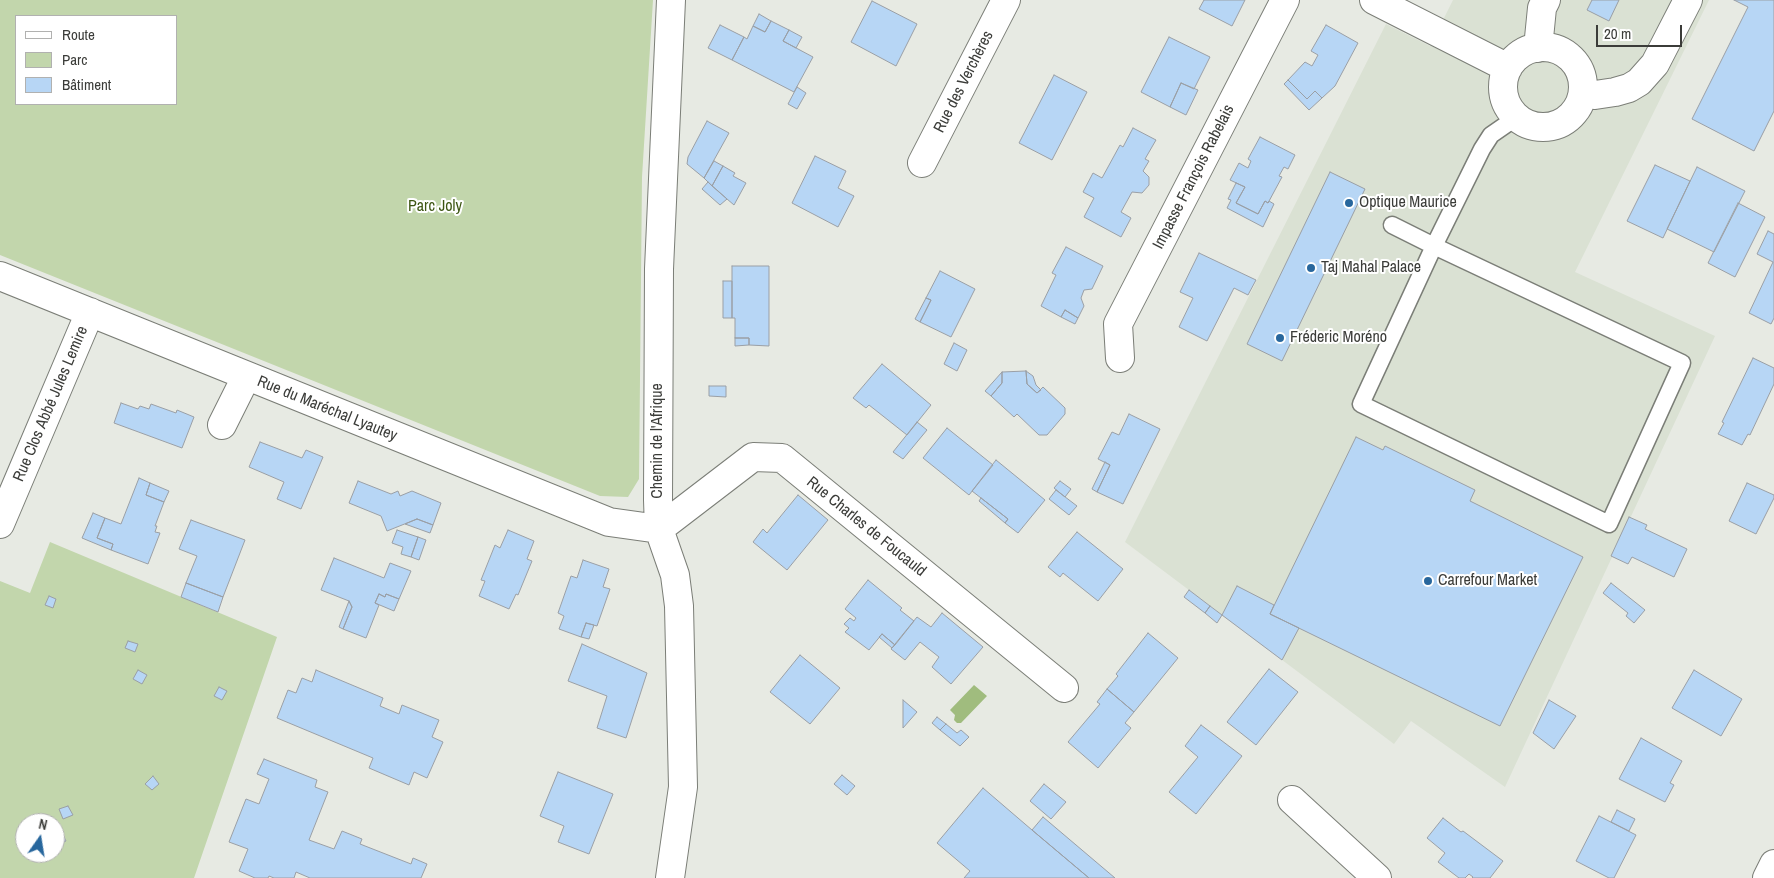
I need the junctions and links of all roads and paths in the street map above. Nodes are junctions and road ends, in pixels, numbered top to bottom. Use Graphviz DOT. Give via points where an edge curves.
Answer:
graph roads {
  1 [pos="671,0"];
  2 [pos="1006,0"];
  3 [pos="1285,0"];
  4 [pos="1374,0"];
  5 [pos="1546,0"];
  6 [pos="1688,0"];
  7 [pos="1538,48"];
  8 [pos="1508,68"];
  9 [pos="1583,92"];
  10 [pos="1517,117"];
  11 [pos="922,163"];
  12 [pos="1392,225"];
  13 [pos="1434,246"];
  14 [pos="0,276"];
  15 [pos="90,312"];
  16 [pos="1120,358"];
  17 [pos="246,377"];
  18 [pos="222,425"];
  19 [pos="0,524"];
  20 [pos="659,529"];
  21 [pos="1064,688"];
  22 [pos="1292,800"];
  23 [pos="1774,864"];
  24 [pos="670,878"];
  25 [pos="1377,878"];
  26 [pos="1767,878"];
  1 -- 20 [label="street, Chemin de l'Afrique" via="659,269"];
  2 -- 11 [label="street, Rue des Verchères"];
  3 -- 16 [label="street, Impasse François Rabelais" via="1118,324"];
  4 -- 8 [label="street"];
  5 -- 7 [label="street" via="1542,8"];
  6 -- 9 [label="street" via="1655,64 1639,82 1615,92 1595,95"];
  7 -- 8 [label="street" via="1524,53"];
  7 -- 9 [label="street" via="1566,54 1580,71"];
  8 -- 10 [label="street" via="1504,94"];
  9 -- 10 [label="street" via="1573,115 1557,124 1539,127"];
  10 -- 13 [label="lane" via="1502,126 1487,142"];
  12 -- 13 [label="lane"];
  13 -- 13 [label="lane" via="1682,363 1609,524 1361,404"];
  14 -- 15 [label="street, Rue du Maréchal Lyautey"];
  15 -- 17 [label="street, Rue du Maréchal Lyautey"];
  15 -- 19 [label="street, Rue Clos Abbé Jules Lemire"];
  17 -- 18 [label="street"];
  17 -- 20 [label="street, Rue du Maréchal Lyautey" via="609,522"];
  20 -- 21 [label="street, Rue Charles de Foucauld" via="753,457 782,458"];
  20 -- 24 [label="street, Chemin de l'Afrique" via="674,575 679,606 683,787"];
  22 -- 25 [label="street"];
  23 -- 26 [label="street"];
}
